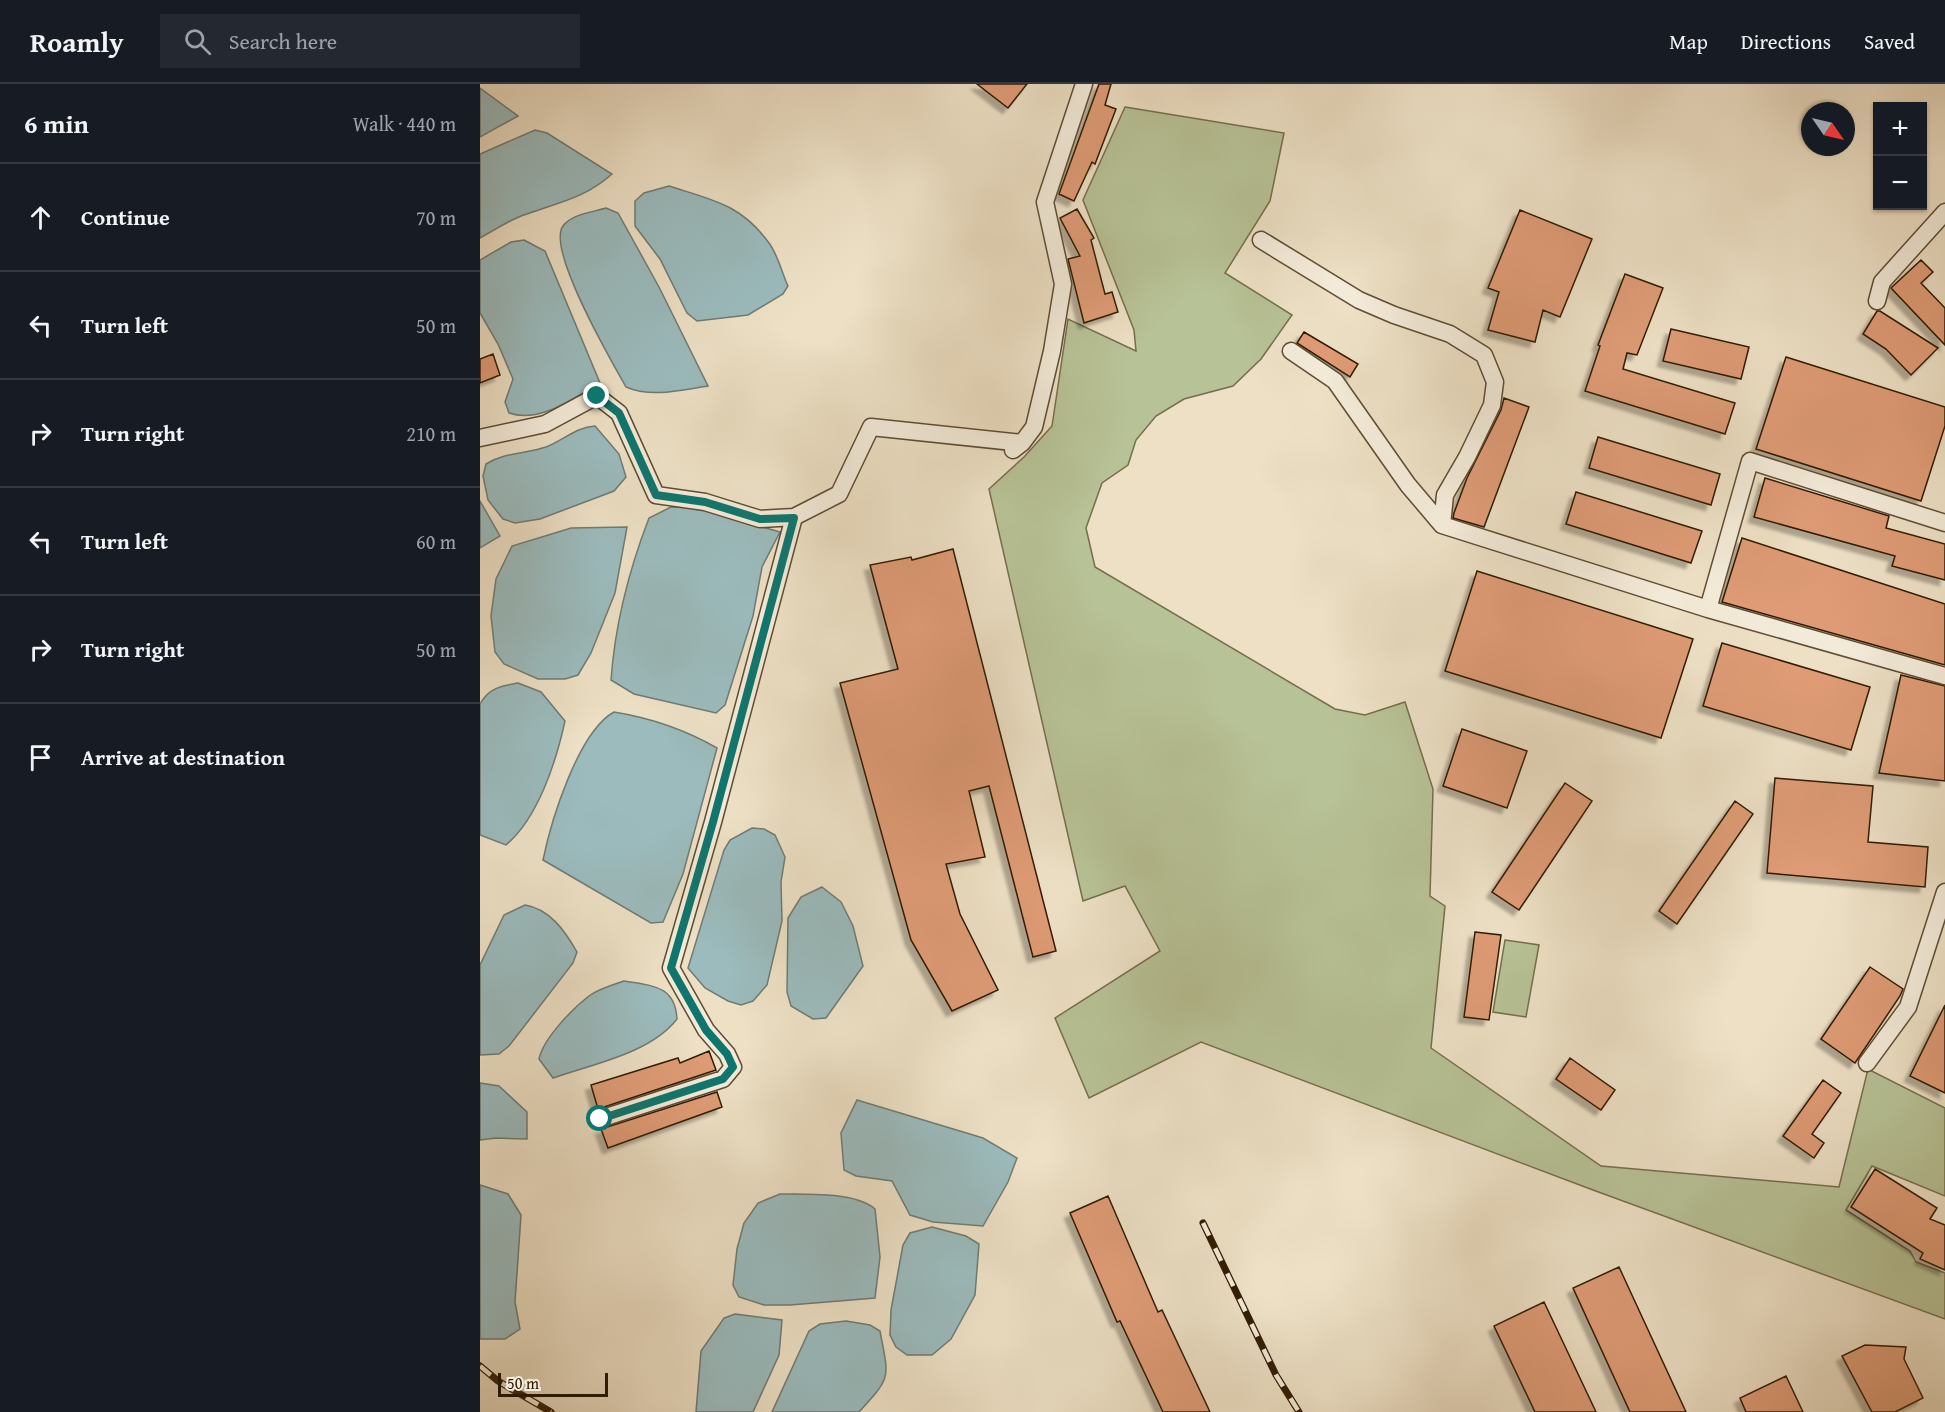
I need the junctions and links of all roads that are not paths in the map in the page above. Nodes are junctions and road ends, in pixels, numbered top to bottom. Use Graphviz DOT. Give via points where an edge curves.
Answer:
graph roads {
  1 [pos="1084,84"];
  2 [pos="1945,212"];
  3 [pos="1262,240"];
  4 [pos="1877,301"];
  5 [pos="1291,351"];
  6 [pos="480,438"];
  7 [pos="794,518"];
  8 [pos="1945,523"];
  9 [pos="1442,525"];
  10 [pos="1708,609"];
  11 [pos="1945,676"];
  12 [pos="1945,892"];
  13 [pos="1867,1064"];
  14 [pos="600,1119"];
  1 -- 7 [label="street" via="1045,202 1063,284 1034,428 1017,448 871,427 839,494"];
  2 -- 4 [label="street" via="1882,282"];
  3 -- 9 [label="street" via="1359,300 1450,334 1484,355 1496,382 1492,405 1445,495"];
  5 -- 9 [label="street" via="1335,381 1408,485"];
  6 -- 7 [label="street" via="545,424 597,396 619,413 656,495 705,502 760,519"];
  7 -- 14 [label="street" via="671,968 706,1030 733,1067 723,1079"];
  8 -- 10 [label="street" via="1750,461"];
  9 -- 10 [label="street"];
  10 -- 11 [label="street"];
  12 -- 13 [label="street" via="1908,1007"];
}
